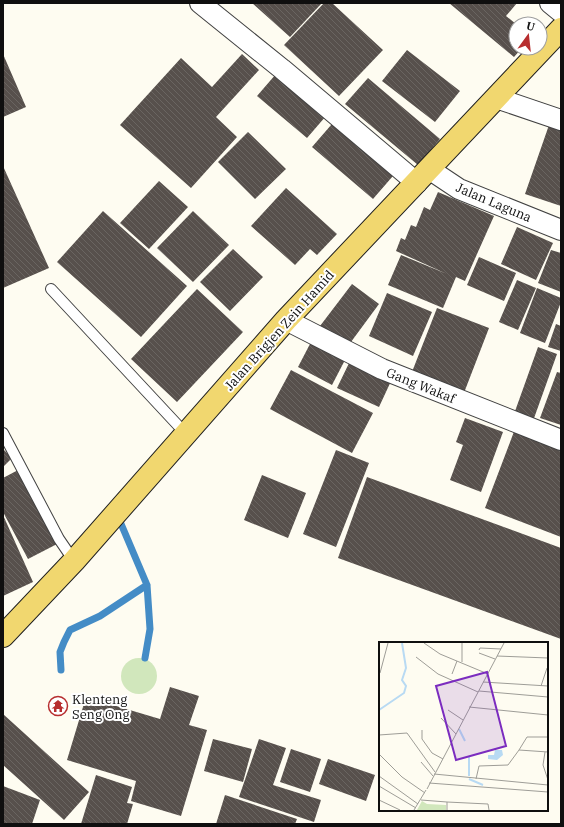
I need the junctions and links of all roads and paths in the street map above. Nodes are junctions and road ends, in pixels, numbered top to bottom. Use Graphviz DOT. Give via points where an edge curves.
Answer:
graph roads {
  1 [pos="200,3"];
  2 [pos="550,3"];
  3 [pos="561,12"];
  4 [pos="561,29"];
  5 [pos="496,98"];
  6 [pos="561,120"];
  7 [pos="423,176"];
  8 [pos="561,230"];
  9 [pos="51,289"];
  10 [pos="286,320"];
  11 [pos="3,433"];
  12 [pos="186,434"];
  13 [pos="561,440"];
  14 [pos="74,561"];
  15 [pos="3,636"];
  1 -- 7 [label="street, Jalan Laguna"];
  2 -- 3 [label="street"];
  4 -- 5 [label="main road, Jalan Brigjen Zein Hamid"];
  5 -- 6 [label="street"];
  5 -- 7 [label="main road, Jalan Brigjen Zein Hamid"];
  7 -- 8 [label="street, Jalan Laguna"];
  7 -- 10 [label="main road, Jalan Brigjen Zein Hamid"];
  9 -- 12 [label="lane"];
  10 -- 12 [label="main road, Jalan Brigjen Zein Hamid"];
  10 -- 13 [label="street, Gang Wakaf" via="382,370"];
  11 -- 14 [label="lane"];
  12 -- 14 [label="main road, Jalan Brigjen Zein Hamid"];
  14 -- 15 [label="main road, Jalan Brigjen Zein Hamid"];
}
